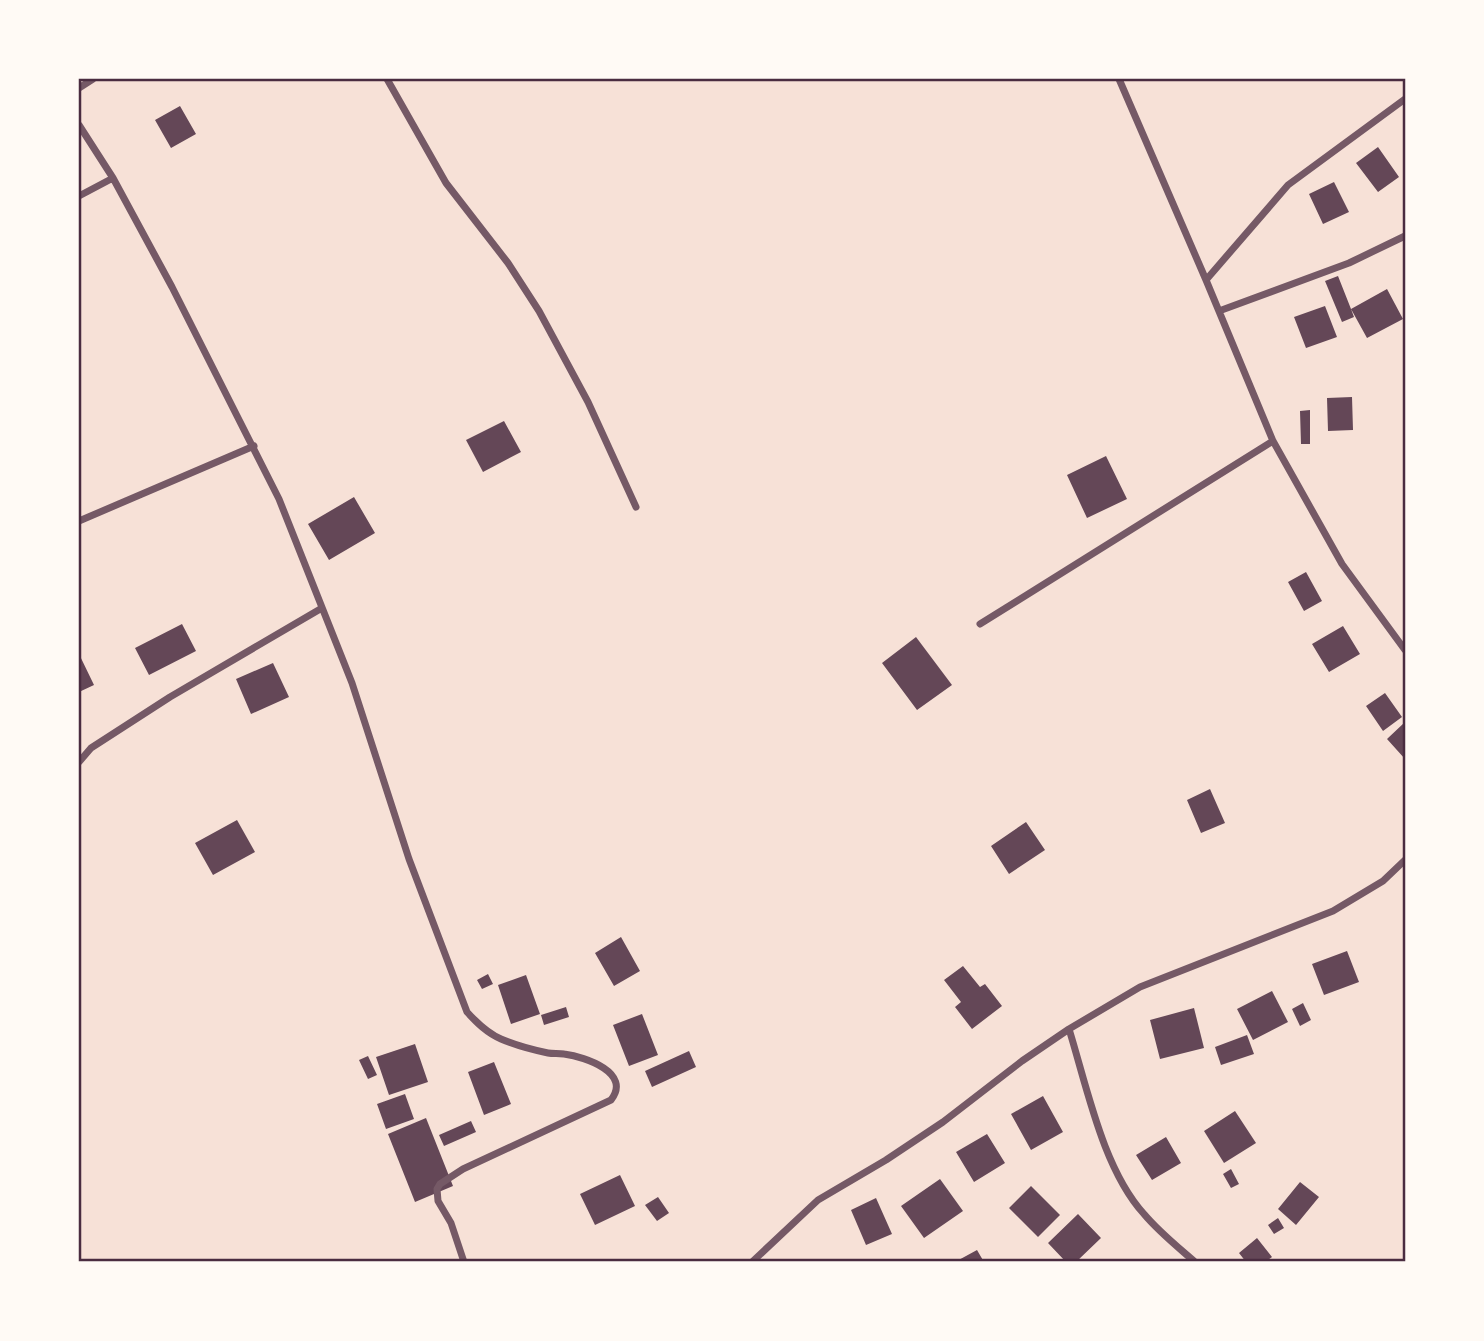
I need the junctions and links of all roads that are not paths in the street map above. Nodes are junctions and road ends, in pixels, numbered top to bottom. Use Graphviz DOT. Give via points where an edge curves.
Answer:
graph roads {
  1 [pos="93,79"];
  2 [pos="387,79"];
  3 [pos="1119,79"];
  4 [pos="79,88"];
  5 [pos="1405,99"];
  6 [pos="79,125"];
  7 [pos="113,178"];
  8 [pos="79,196"];
  9 [pos="1405,236"];
  10 [pos="1206,280"];
  11 [pos="1219,311"];
  12 [pos="1273,441"];
  13 [pos="254,446"];
  14 [pos="636,507"];
  15 [pos="79,521"];
  16 [pos="322,608"];
  17 [pos="980,624"];
  18 [pos="1405,650"];
  19 [pos="79,762"];
  20 [pos="1405,860"];
  21 [pos="1069,1029"];
  22 [pos="464,1262"];
  23 [pos="752,1262"];
  24 [pos="1195,1262"];
  1 -- 4 [label="street"];
  2 -- 14 [label="street" via="446,183 539,311 589,402"];
  3 -- 10 [label="street"];
  5 -- 10 [label="street" via="1288,185"];
  6 -- 7 [label="street"];
  7 -- 8 [label="street"];
  7 -- 13 [label="street"];
  9 -- 11 [label="street"];
  10 -- 11 [label="street"];
  11 -- 12 [label="street"];
  12 -- 17 [label="street"];
  12 -- 18 [label="street" via="1342,564"];
  13 -- 15 [label="street"];
  13 -- 16 [label="street"];
  16 -- 19 [label="street" via="170,696 91,748"];
  16 -- 22 [label="street" via="467,1013 500,1038 602,1065 618,1086 611,1100 440,1184 438,1201"];
  20 -- 21 [label="street" via="1382,881 1333,911 1140,987"];
  21 -- 23 [label="street" via="943,1122 818,1200"];
  21 -- 24 [label="street" via="1112,1165 1143,1214"];
}
